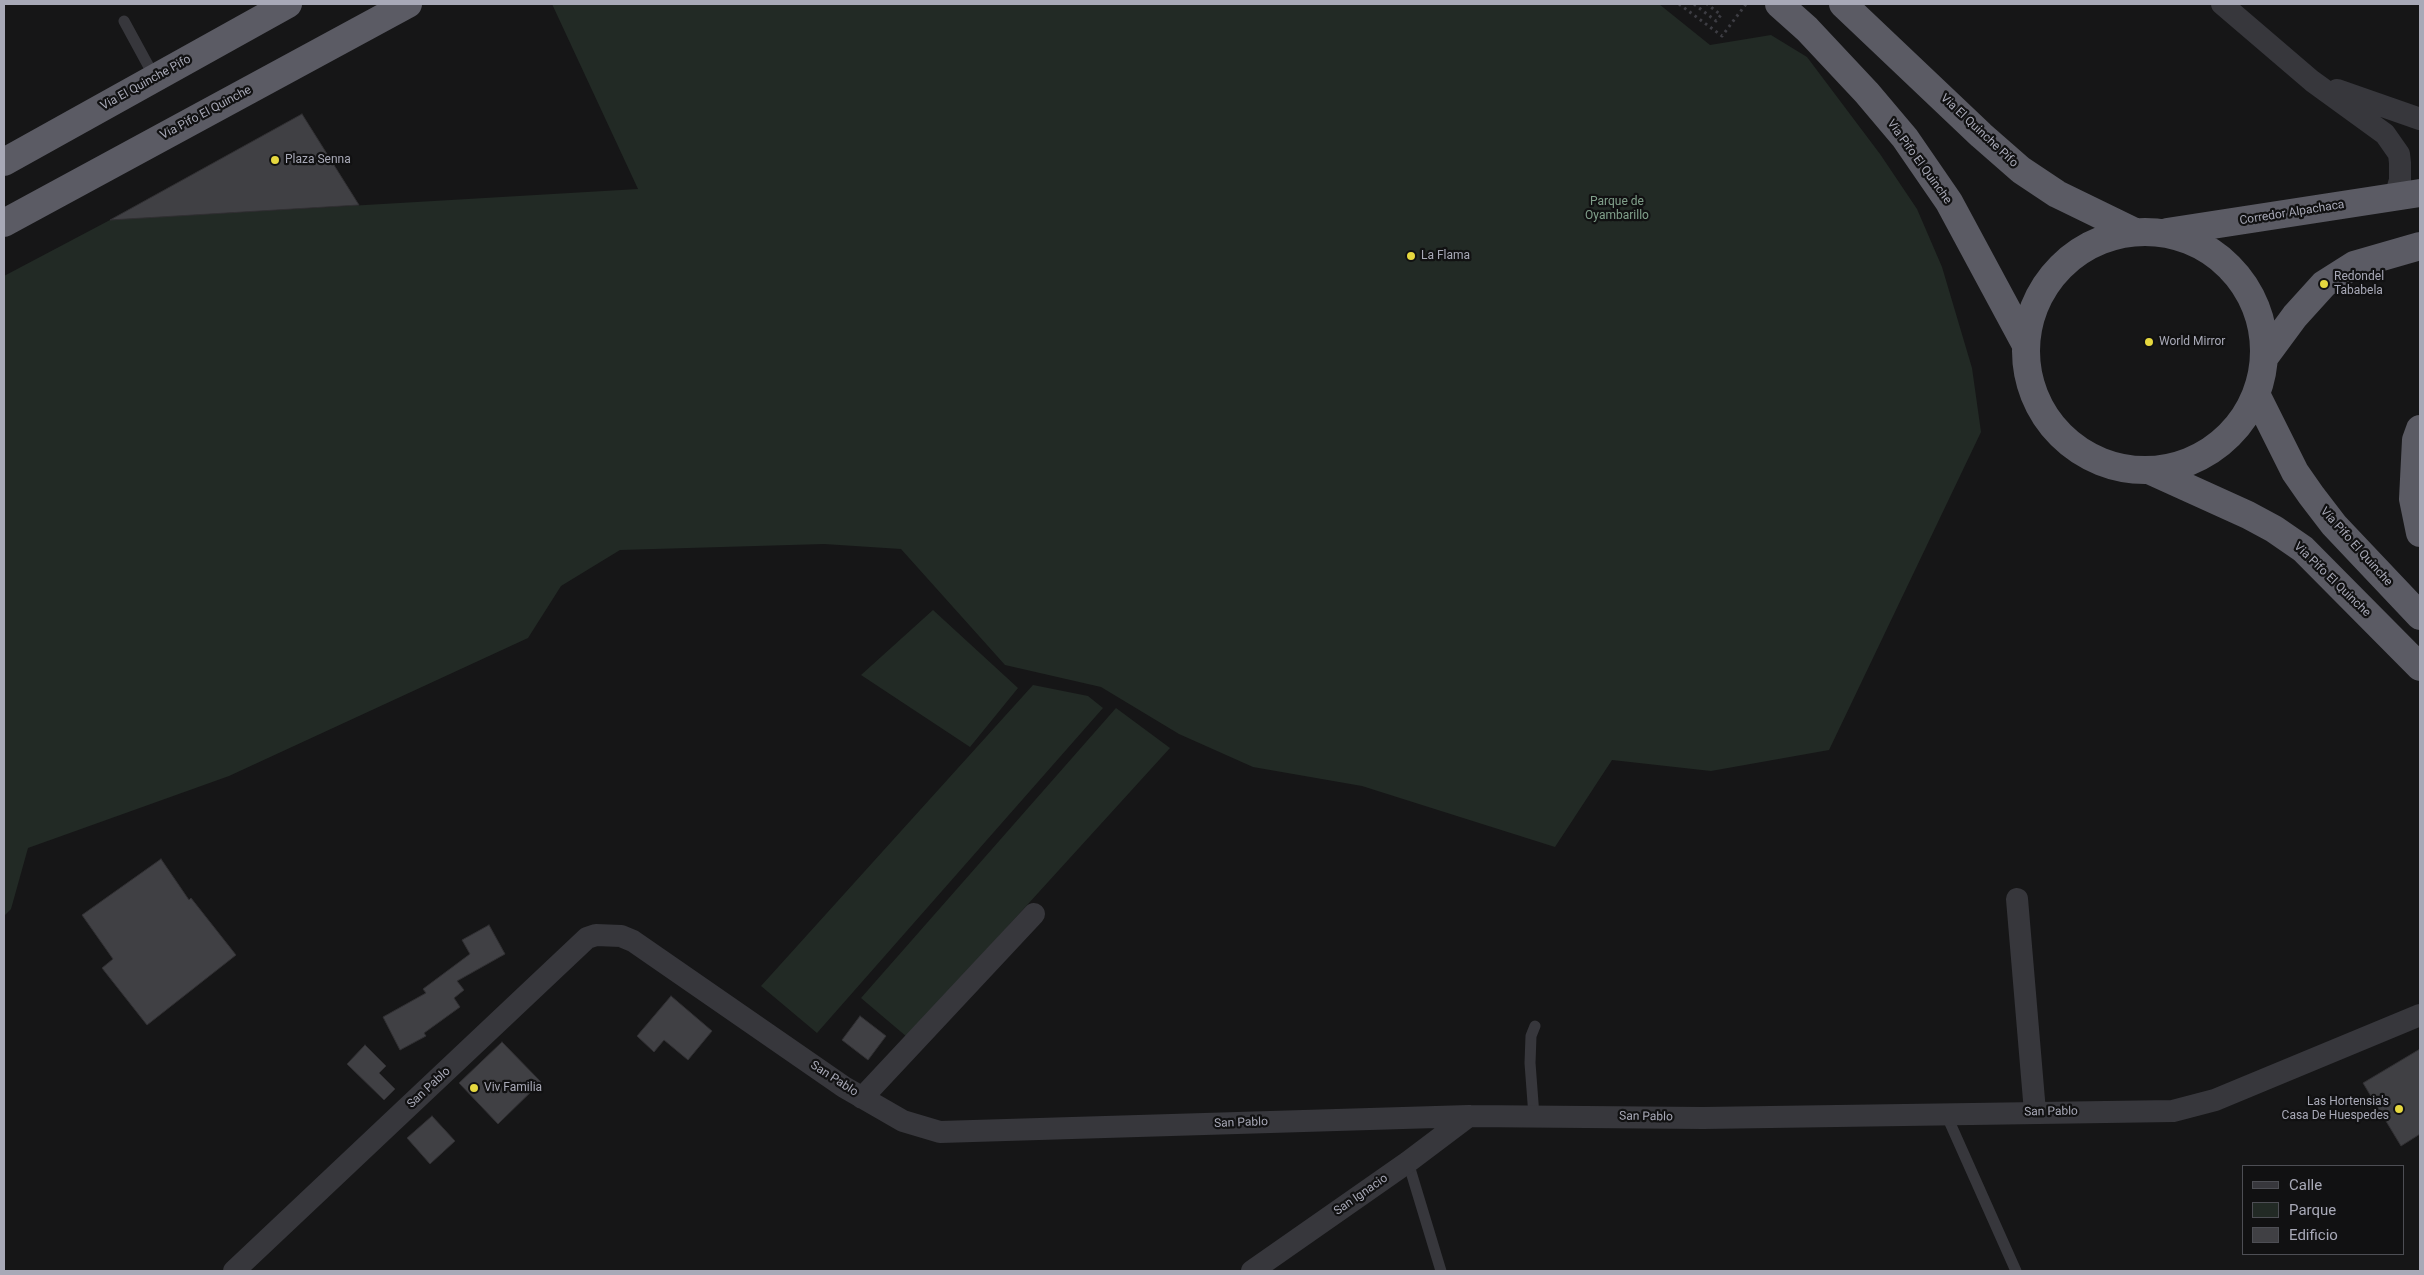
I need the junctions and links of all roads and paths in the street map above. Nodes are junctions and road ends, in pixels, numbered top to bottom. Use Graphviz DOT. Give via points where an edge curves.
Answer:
graph roads {
  1 [pos="288,4"];
  2 [pos="408,4"];
  3 [pos="1679,4"];
  4 [pos="1694,4"];
  5 [pos="1707,4"];
  6 [pos="1746,4"];
  7 [pos="1779,4"];
  8 [pos="1843,4"];
  9 [pos="2222,4"];
  10 [pos="124,22"];
  11 [pos="155,78"];
  12 [pos="2312,81"];
  13 [pos="2420,119"];
  14 [pos="5,158"];
  15 [pos="2408,195"];
  16 [pos="4,223"];
  17 [pos="2134,231"];
  18 [pos="2163,232"];
  19 [pos="2420,246"];
  20 [pos="2026,345"];
  21 [pos="2264,358"];
  22 [pos="2256,394"];
  23 [pos="2420,429"];
  24 [pos="2151,471"];
  25 [pos="2420,533"];
  26 [pos="2420,616"];
  27 [pos="2420,667"];
  28 [pos="2017,899"];
  29 [pos="1034,914"];
  30 [pos="2420,1015"];
  31 [pos="1535,1026"];
  32 [pos="862,1098"];
  33 [pos="2035,1112"];
  34 [pos="1946,1114"];
  35 [pos="1468,1116"];
  36 [pos="1534,1116"];
  37 [pos="1408,1162"];
  38 [pos="234,1271"];
  39 [pos="1252,1271"];
  40 [pos="1441,1271"];
  41 [pos="2016,1271"];
  1 -- 11 [label="highway, Via El Quinche Pifo"];
  2 -- 16 [label="highway, Via Pifo El Quinche"];
  3 -- 6 [label="path" via="1722,36"];
  4 -- 5 [label="path" via="1716,21 1721,15"];
  7 -- 20 [label="highway, Via Pifo El Quinche" via="1827,50 1905,138 1949,202"];
  8 -- 17 [label="highway, Via El Quinche Pifo" via="2021,170 2057,194"];
  9 -- 12 [label="street"];
  10 -- 11 [label="lane"];
  11 -- 14 [label="highway, Via El Quinche Pifo"];
  12 -- 13 [label="street"];
  12 -- 15 [label="street" via="2394,144 2400,163 2400,180"];
  15 -- 18 [label="highway, Corredor Alpachaca"];
  17 -- 18 [label="highway"];
  17 -- 20 [label="highway" via="2105,238 2074,254 2049,280 2033,310"];
  18 -- 21 [label="highway" via="2192,240 2223,260 2246,288 2261,321"];
  19 -- 21 [label="highway" via="2354,265 2324,284"];
  20 -- 24 [label="highway" via="2030,384 2048,420 2076,449 2112,466"];
  21 -- 22 [label="highway"];
  22 -- 24 [label="highway" via="2240,424 2215,448 2185,464"];
  22 -- 26 [label="highway, Vía Pifo El Quinche" via="2287,458 2311,495 2334,525"];
  23 -- 25 [label="highway" via="2416,440 2413,499"];
  24 -- 27 [label="highway, Via Pifo El Quinche" via="2248,515 2303,549"];
  28 -- 33 [label="street"];
  29 -- 32 [label="street"];
  30 -- 33 [label="street, San Pablo" via="2215,1100 2174,1111"];
  31 -- 36 [label="lane" via="1531,1036 1530,1063"];
  32 -- 35 [label="street, San Pablo" via="903,1121 940,1132"];
  32 -- 38 [label="street, San Pablo" via="633,941 621,936 596,935 587,938"];
  33 -- 34 [label="street, San Pablo"];
  34 -- 36 [label="street, San Pablo" via="1703,1118"];
  34 -- 41 [label="lane"];
  35 -- 36 [label="street, San Pablo"];
  35 -- 37 [label="street, San Ignacio"];
  37 -- 39 [label="street, San Ignacio"];
  37 -- 40 [label="lane"];
}
